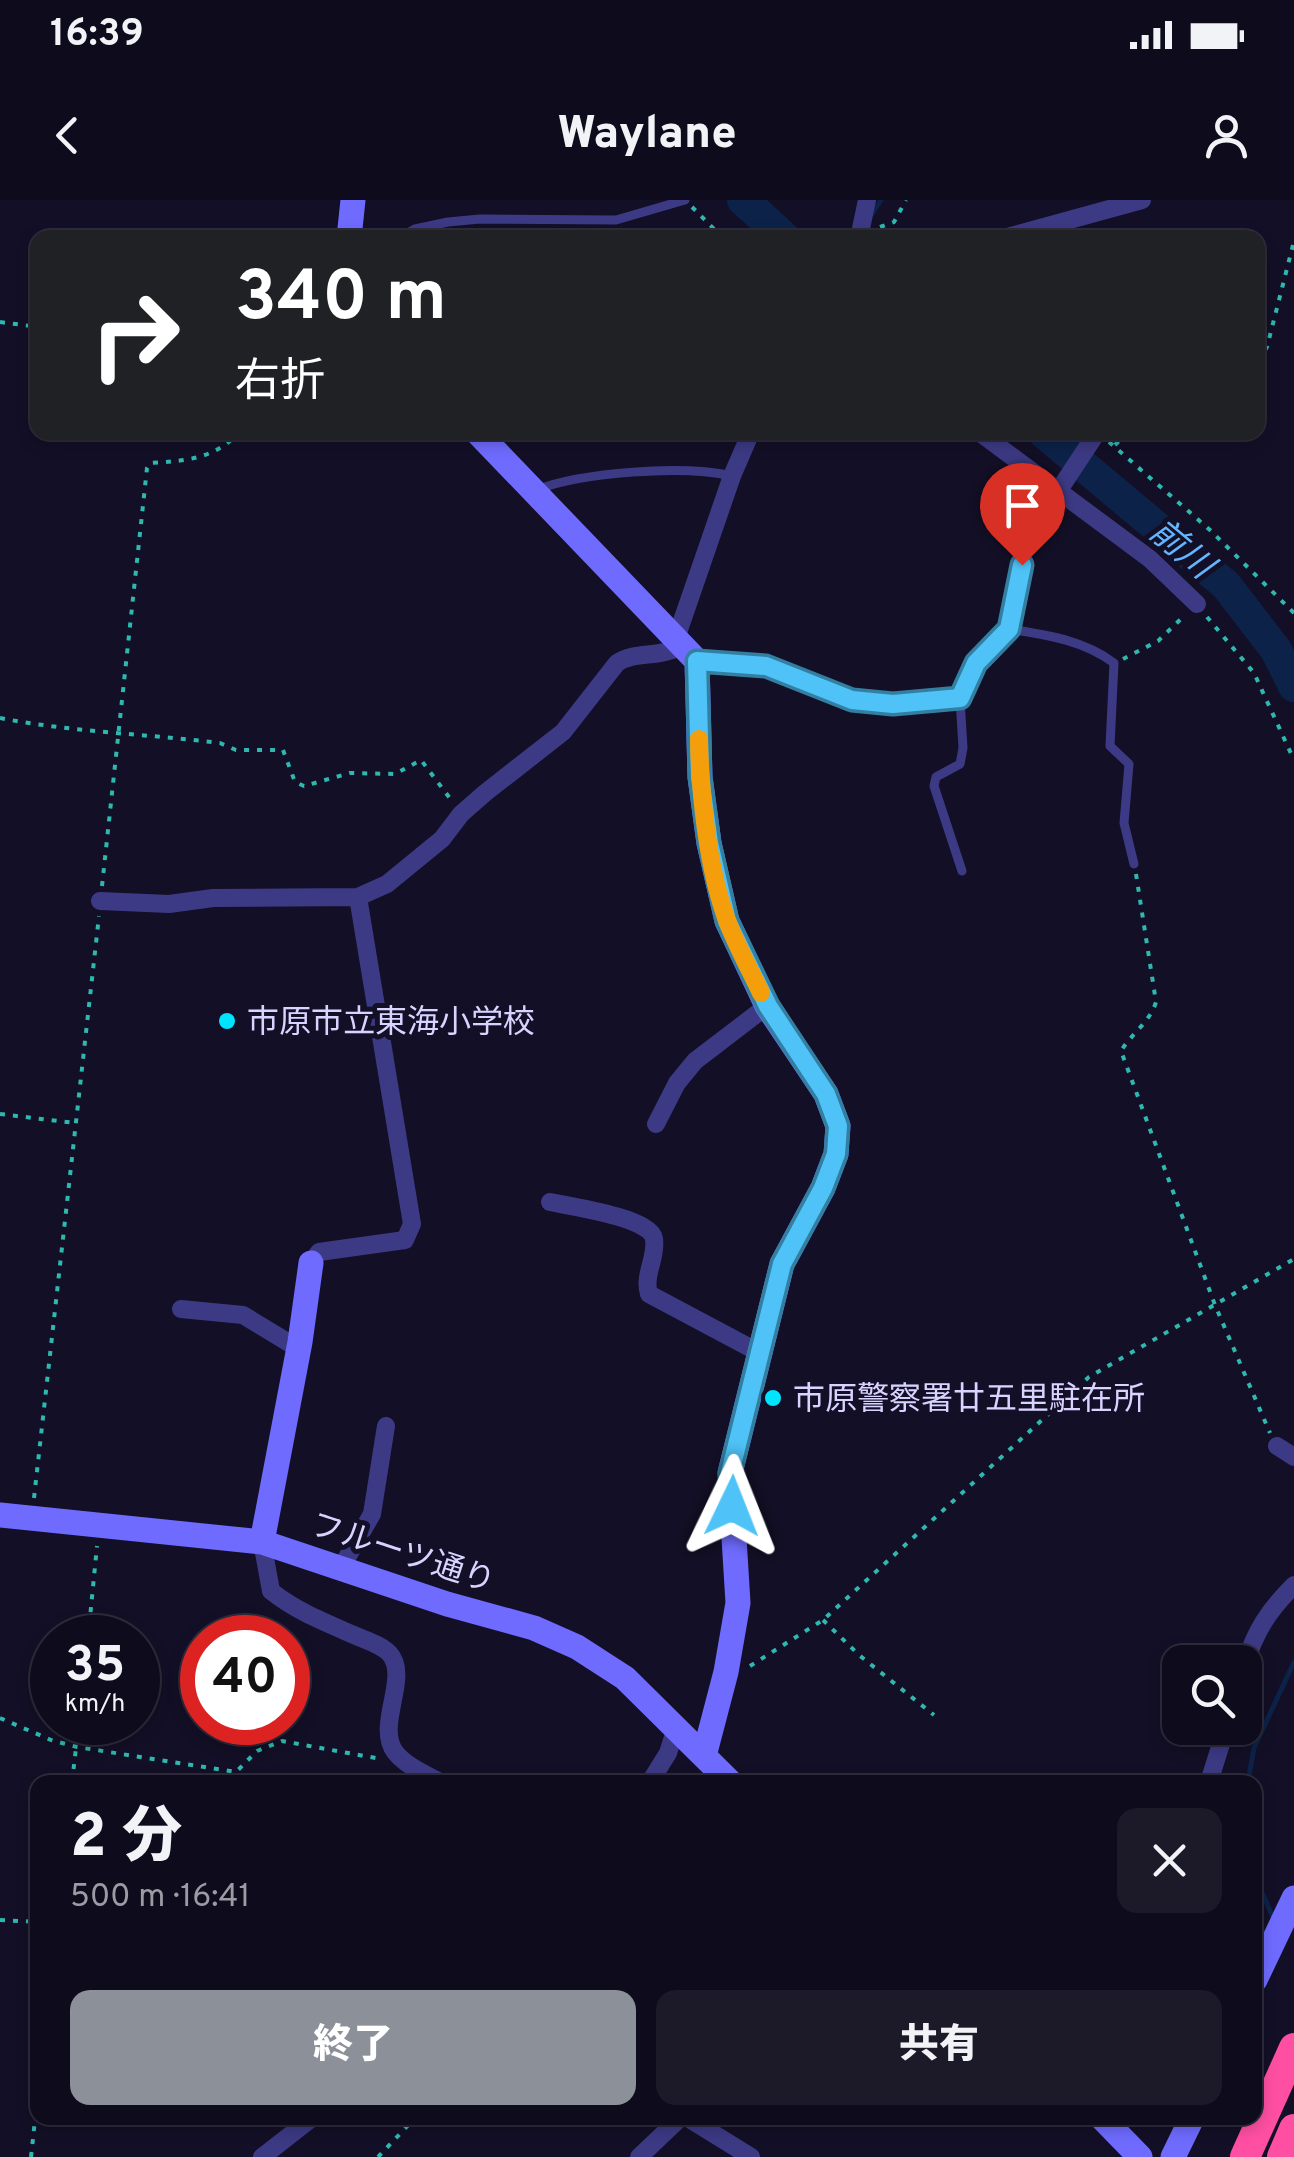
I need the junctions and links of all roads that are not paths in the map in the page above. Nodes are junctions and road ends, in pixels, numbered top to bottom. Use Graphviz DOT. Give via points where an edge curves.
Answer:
graph roads {
  1 [pos="353,200"];
  2 [pos="685,200"];
  3 [pos="867,200"];
  4 [pos="1142,200"];
  5 [pos="1117,203"];
  6 [pos="349,230"];
  7 [pos="421,230"];
  8 [pos="860,230"];
  9 [pos="1030,230"];
  10 [pos="485,440"];
  11 [pos="747,440"];
  12 [pos="990,440"];
  13 [pos="1090,440"];
  14 [pos="732,476"];
  15 [pos="1058,490"];
  16 [pos="533,491"];
  17 [pos="1196,604"];
  18 [pos="1009,629"];
  19 [pos="675,639"];
  20 [pos="697,661"];
  21 [pos="960,698"];
  22 [pos="1134,864"];
  23 [pos="962,871"];
  24 [pos="358,896"];
  25 [pos="100,901"];
  26 [pos="768,1006"];
  27 [pos="656,1124"];
  28 [pos="550,1202"];
  29 [pos="311,1262"];
  30 [pos="181,1309"];
  31 [pos="299,1349"];
  32 [pos="758,1352"];
  33 [pos="386,1426"];
  34 [pos="1277,1446"];
  35 [pos="1294,1457"];
  36 [pos="0,1515"];
  37 [pos="262,1542"];
  38 [pos="342,1568"];
  39 [pos="1294,1586"];
  40 [pos="1253,1645"];
  41 [pos="676,1728"];
  42 [pos="1221,1745"];
  43 [pos="704,1756"];
  44 [pos="427,1775"];
  45 [pos="654,1775"];
  46 [pos="723,1775"];
  47 [pos="1211,1775"];
  48 [pos="1294,1898"];
  49 [pos="1262,1965"];
  50 [pos="1294,2048"];
  51 [pos="1262,2121"];
  52 [pos="303,2125"];
  53 [pos="672,2125"];
  54 [pos="699,2125"];
  55 [pos="1109,2125"];
  56 [pos="1189,2125"];
  57 [pos="1260,2125"];
  58 [pos="1294,2129"];
  59 [pos="262,2157"];
  60 [pos="638,2157"];
  61 [pos="751,2157"];
  62 [pos="1140,2157"];
  63 [pos="1173,2157"];
  64 [pos="1246,2157"];
  65 [pos="1282,2157"];
  1 -- 6 [label="street"];
  2 -- 7 [label="lane" via="616,220 480,218"];
  3 -- 8 [label="street"];
  4 -- 5 [label="street"];
  5 -- 9 [label="street"];
  10 -- 16 [label="street"];
  11 -- 14 [label="street"];
  12 -- 15 [label="street"];
  13 -- 15 [label="street"];
  14 -- 16 [label="lane" via="604,476"];
  14 -- 19 [label="street"];
  15 -- 17 [label="street" via="1150,559"];
  15 -- 18 [label="lane" via="1034,517"];
  16 -- 19 [label="street"];
  18 -- 21 [label="lane" via="976,663"];
  18 -- 22 [label="lane" via="1068,641 1114,663 1110,746 1129,764 1124,823"];
  19 -- 20 [label="street"];
  19 -- 24 [label="street" via="672,650 617,664 564,732 462,814 422,857"];
  20 -- 21 [label="lane" via="766,666 852,700"];
  20 -- 26 [label="street" via="709,843 727,921"];
  21 -- 23 [label="lane" via="960,764 936,777 934,786"];
  24 -- 25 [label="street"];
  24 -- 29 [label="street" via="412,1224 405,1240 319,1252"];
  26 -- 27 [label="street" via="695,1061"];
  26 -- 32 [label="street" via="826,1094 838,1126 836,1154 782,1264"];
  28 -- 32 [label="street" via="634,1220 651,1231 649,1294"];
  29 -- 31 [label="street"];
  30 -- 31 [label="street" via="243,1315"];
  31 -- 37 [label="street"];
  32 -- 43 [label="street" via="730,1473 738,1604"];
  33 -- 38 [label="street" via="372,1514"];
  34 -- 35 [label="street"];
  36 -- 37 [label="street, フルーツ通り"];
  37 -- 38 [label="street, フルーツ通り"];
  37 -- 44 [label="street" via="271,1591 391,1655 397,1669 388,1732 392,1748"];
  38 -- 41 [label="street, フルーツ通り" via="534,1628 577,1648 625,1678"];
  39 -- 40 [label="street" via="1262,1622"];
  41 -- 43 [label="street, フルーツ通り"];
  41 -- 45 [label="street"];
  42 -- 47 [label="street"];
  43 -- 46 [label="street, フルーツ通り"];
  48 -- 49 [label="street"];
  50 -- 51 [label="highway"];
  52 -- 59 [label="street"];
  53 -- 60 [label="street"];
  54 -- 61 [label="street"];
  55 -- 62 [label="street"];
  56 -- 63 [label="street"];
  57 -- 64 [label="highway"];
  58 -- 65 [label="highway"];
}
